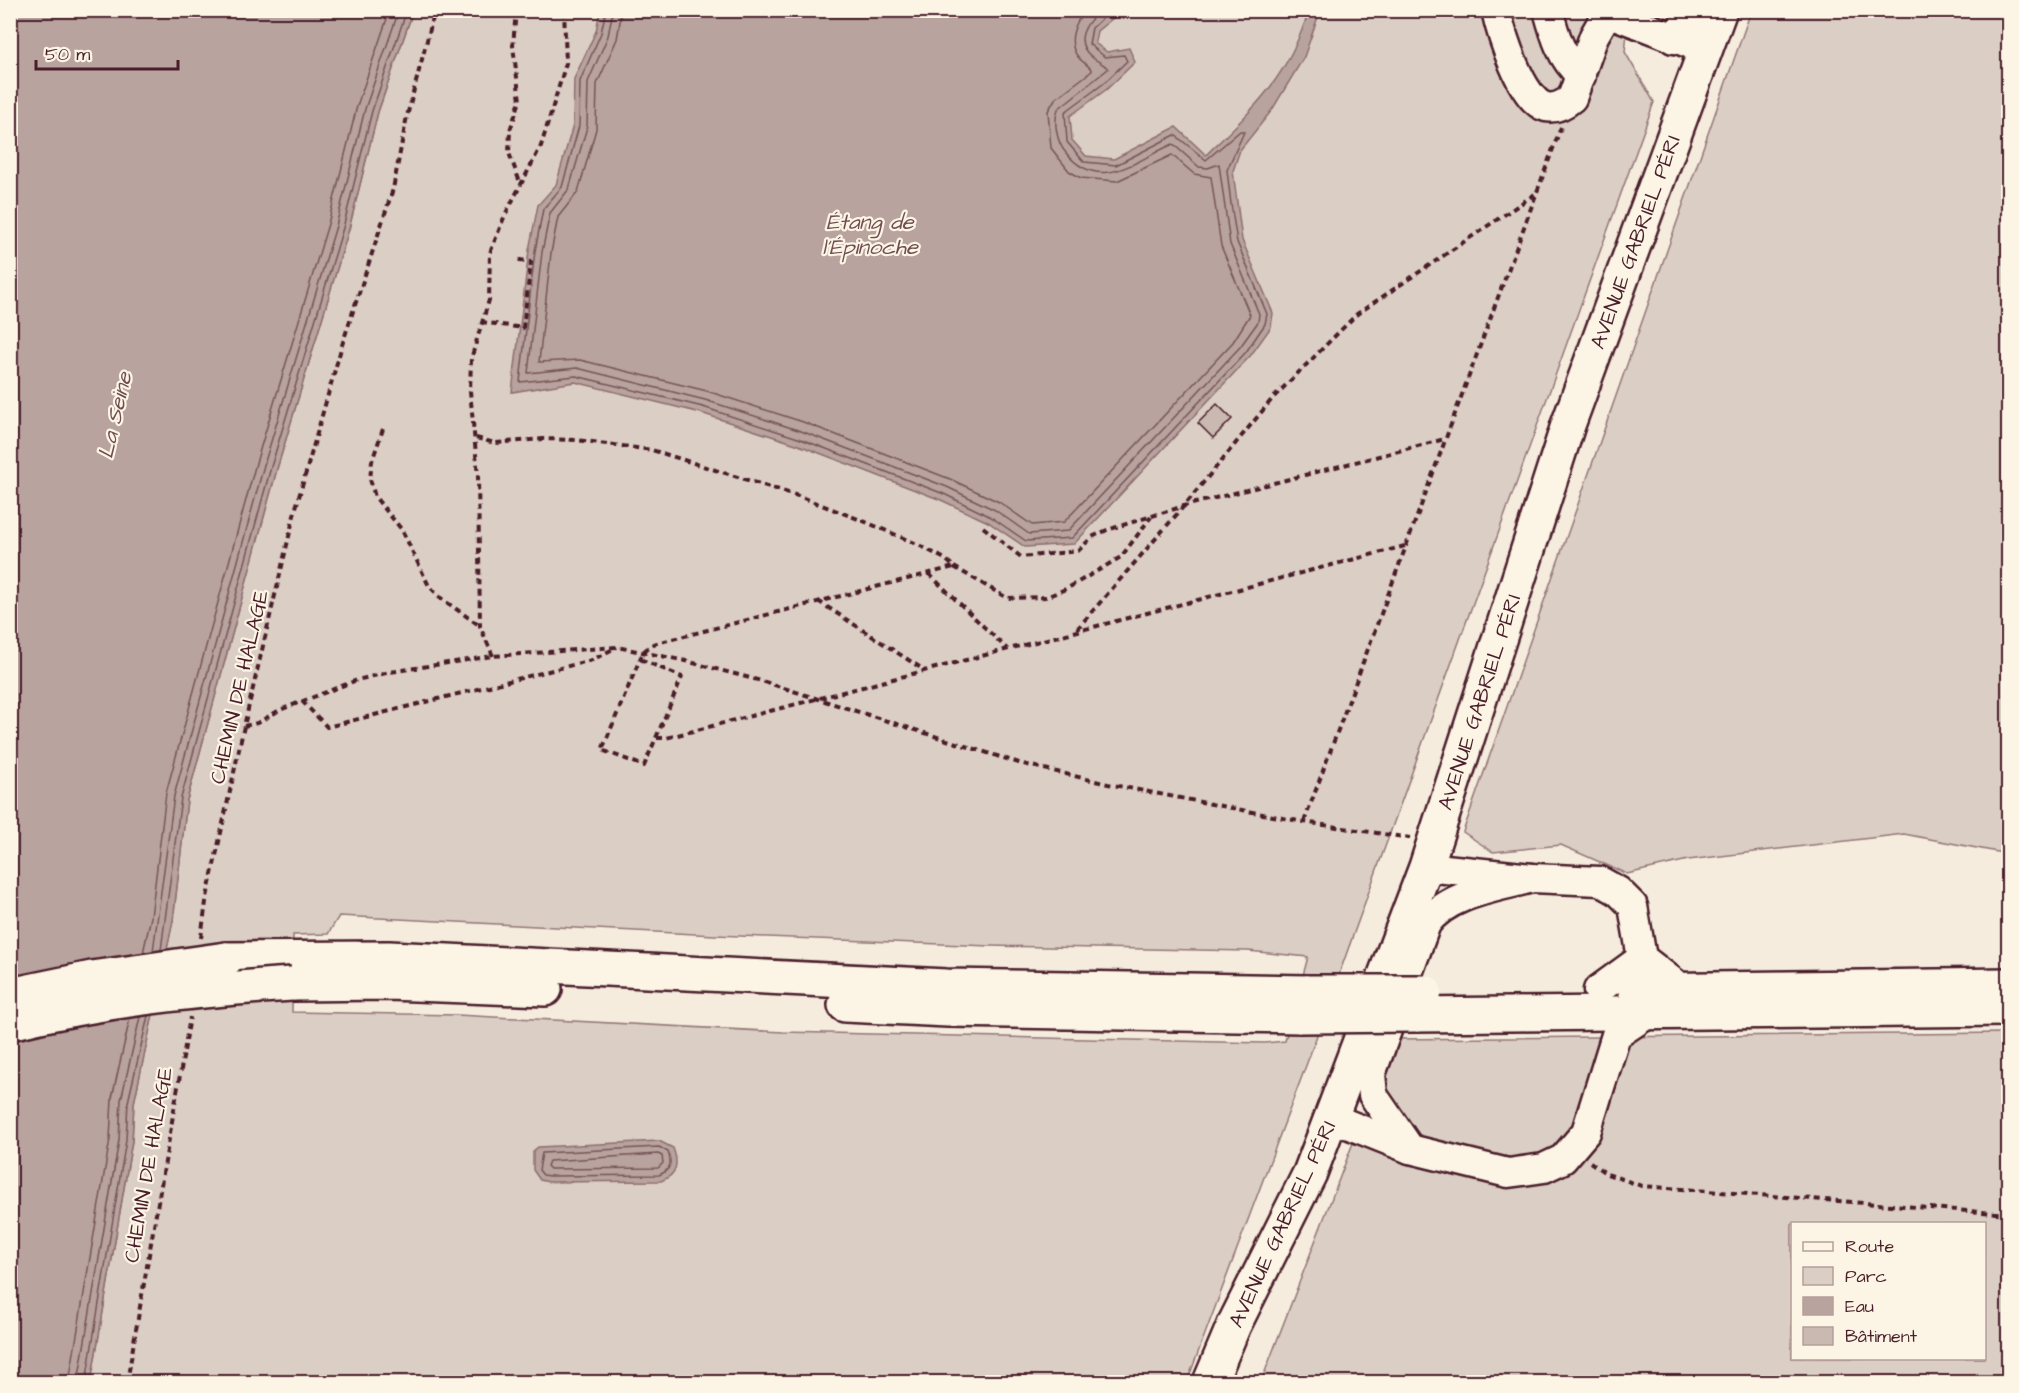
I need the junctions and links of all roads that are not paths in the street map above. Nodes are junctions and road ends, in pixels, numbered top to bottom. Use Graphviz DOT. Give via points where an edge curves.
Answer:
graph roads {
  1 [pos="1496,10"];
  2 [pos="1548,10"];
  3 [pos="1694,10"];
  4 [pos="1720,10"];
  5 [pos="1606,12"];
  6 [pos="1673,39"];
  7 [pos="1706,50"];
  8 [pos="1581,76"];
  9 [pos="1420,853"];
  10 [pos="1532,878"];
  11 [pos="1642,958"];
  12 [pos="292,971"];
  13 [pos="2008,985"];
  14 [pos="1682,989"];
  15 [pos="10,995"];
  16 [pos="1591,1002"];
  17 [pos="2008,1009"];
  18 [pos="1649,1012"];
  19 [pos="10,1023"];
  20 [pos="1616,1035"];
  21 [pos="1332,1118"];
  22 [pos="1410,1149"];
  23 [pos="1210,1383"];
  1 -- 8 [label="lane" via="1509,53 1532,96 1546,107 1572,99"];
  2 -- 8 [label="lane" via="1557,44 1569,66"];
  3 -- 6 [label="lane"];
  4 -- 7 [label="main road, AVENUE GABRIEL PÉRI"];
  5 -- 6 [label="lane"];
  5 -- 8 [label="lane"];
  6 -- 7 [label="lane"];
  7 -- 9 [label="main road, AVENUE GABRIEL PÉRI" via="1568,425"];
  9 -- 10 [label="lane"];
  9 -- 21 [label="main road, AVENUE GABRIEL PÉRI"];
  10 -- 11 [label="lane" via="1599,881 1618,891 1633,906"];
  10 -- 22 [label="lane" via="1449,902 1434,912 1426,924 1371,1074 1373,1095"];
  11 -- 14 [label="lane"];
  11 -- 16 [label="lane"];
  12 -- 15 [label="main road, bridge" via="226,959"];
  12 -- 16 [label="main road, bridge" via="948,1010"];
  12 -- 19 [label="main road, bridge" via="222,988 89,1006"];
  13 -- 14 [label="main road"];
  14 -- 16 [label="main road"];
  16 -- 18 [label="main road"];
  16 -- 20 [label="lane"];
  17 -- 18 [label="main road"];
  18 -- 20 [label="lane"];
  20 -- 22 [label="lane" via="1586,1132 1563,1159 1544,1168 1508,1173"];
  21 -- 22 [label="lane"];
  21 -- 23 [label="main road, AVENUE GABRIEL PÉRI" via="1310,1173 1234,1325"];
}
